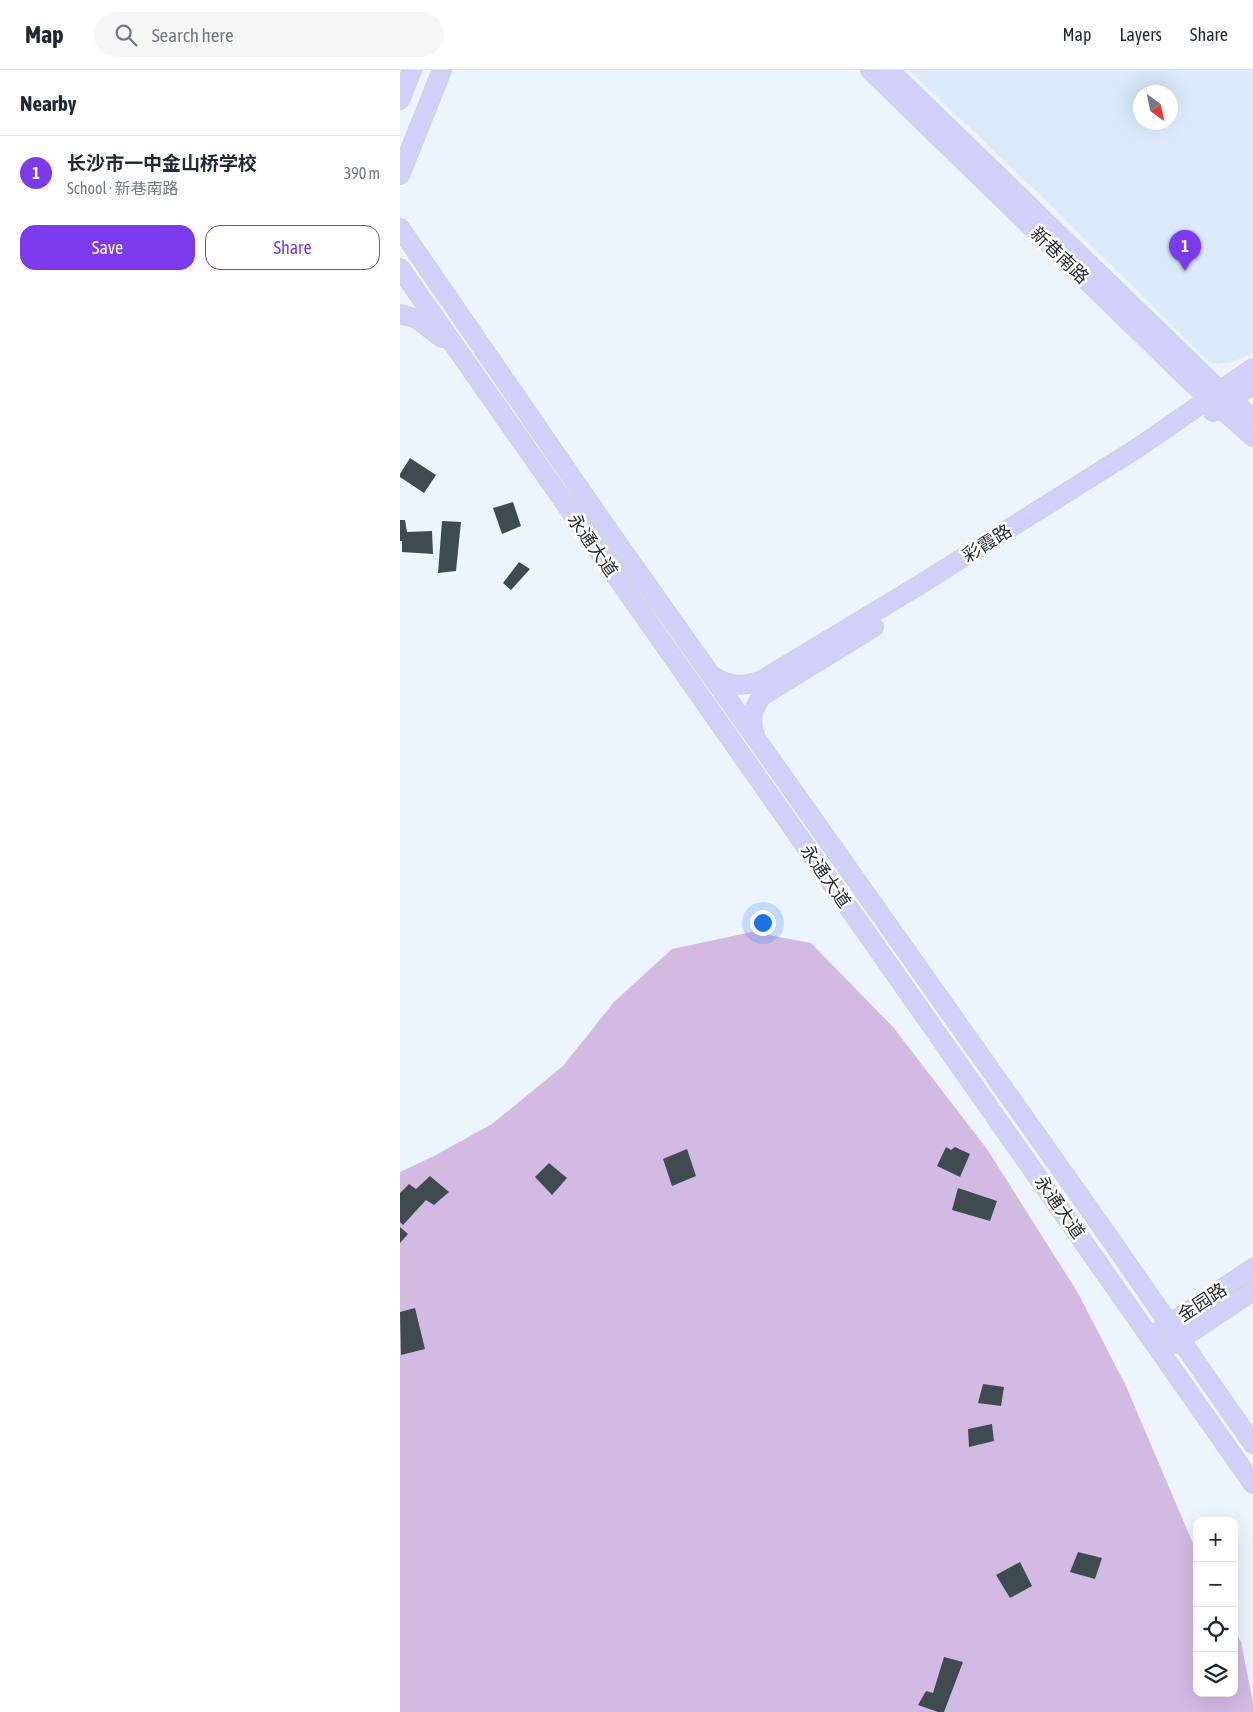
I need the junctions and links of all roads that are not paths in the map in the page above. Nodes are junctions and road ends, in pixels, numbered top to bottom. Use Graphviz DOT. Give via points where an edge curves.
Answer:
graph roads {
  1 [pos="412,70"];
  2 [pos="442,70"];
  3 [pos="870,70"];
  4 [pos="890,70"];
  5 [pos="400,100"];
  6 [pos="400,175"];
  7 [pos="400,219"];
  8 [pos="405,235"];
  9 [pos="400,268"];
  10 [pos="400,314"];
  11 [pos="459,352"];
  12 [pos="1253,368"];
  13 [pos="1253,384"];
  14 [pos="1220,399"];
  15 [pos="1253,418"];
  16 [pos="1253,437"];
  17 [pos="711,675"];
  18 [pos="760,744"];
  19 [pos="1253,1268"];
  20 [pos="1253,1292"];
  21 [pos="1149,1294"];
  22 [pos="1198,1304"];
  23 [pos="1210,1320"];
  24 [pos="1169,1323"];
  25 [pos="1150,1336"];
  26 [pos="1180,1340"];
  27 [pos="1161,1352"];
  28 [pos="1204,1373"];
  29 [pos="1253,1444"];
  30 [pos="1253,1484"];
  1 -- 5 [label="main road"];
  2 -- 6 [label="main road"];
  3 -- 14 [label="main road, 新巷南路"];
  4 -- 14 [label="main road, 新巷南路"];
  7 -- 8 [label="main road, 永通大道"];
  8 -- 17 [label="main road, 永通大道"];
  9 -- 11 [label="main road, 永通大道"];
  10 -- 11 [label="main road" via="417,319"];
  11 -- 25 [label="main road, 永通大道"];
  12 -- 14 [label="main road, 彩霞路"];
  13 -- 14 [label="main road, 彩霞路"];
  14 -- 15 [label="main road, 新巷南路"];
  14 -- 16 [label="main road, 新巷南路"];
  14 -- 17 [label="main road, 彩霞路" via="762,680 733,685"];
  14 -- 18 [label="main road, 彩霞路" via="1099,486 762,696 752,717"];
  17 -- 18 [label="main road, 永通大道"];
  18 -- 21 [label="main road, 永通大道"];
  19 -- 22 [label="main road, 金园路"];
  20 -- 23 [label="main road, 金园路"];
  21 -- 22 [label="main road" via="1169,1306"];
  21 -- 24 [label="main road, 永通大道"];
  22 -- 24 [label="main road, 金园路"];
  23 -- 26 [label="main road, 金园路"];
  23 -- 28 [label="main road" via="1198,1343 1197,1353"];
  24 -- 25 [label="main road, 金园路"];
  24 -- 26 [label="main road, 永通大道"];
  25 -- 27 [label="main road, 永通大道"];
  26 -- 27 [label="main road, 金园路"];
  26 -- 28 [label="main road, 永通大道"];
  27 -- 30 [label="main road, 永通大道"];
  28 -- 29 [label="main road, 永通大道"];
}
